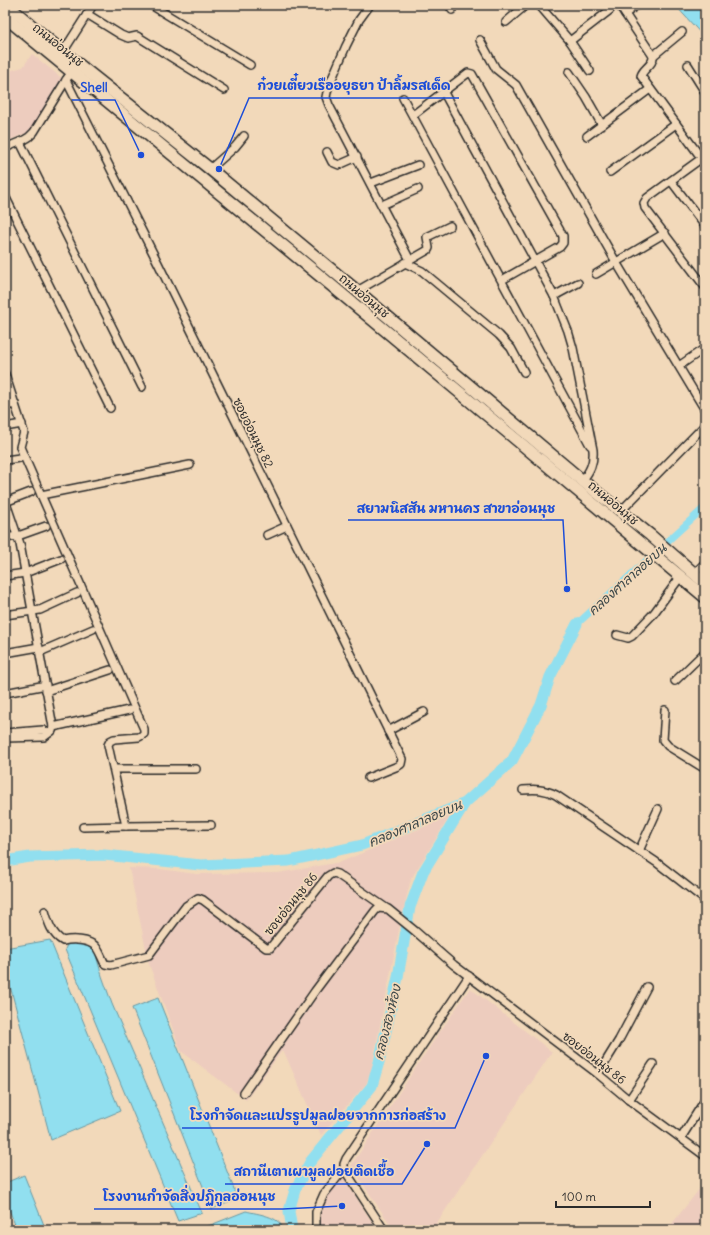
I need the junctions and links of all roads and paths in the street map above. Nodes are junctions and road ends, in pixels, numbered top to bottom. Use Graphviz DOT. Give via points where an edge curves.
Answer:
graph roads {
  1 [pos="7,5"];
  2 [pos="93,5"];
  3 [pos="151,5"];
  4 [pos="370,5"];
  5 [pos="526,5"];
  6 [pos="539,5"];
  7 [pos="619,5"];
  8 [pos="637,5"];
  9 [pos="610,10"];
  10 [pos="87,14"];
  11 [pos="626,14"];
  12 [pos="5,17"];
  13 [pos="506,22"];
  14 [pos="682,32"];
  15 [pos="480,40"];
  16 [pos="570,41"];
  17 [pos="63,52"];
  18 [pos="653,56"];
  19 [pos="250,65"];
  20 [pos="688,65"];
  21 [pos="590,71"];
  22 [pos="569,72"];
  23 [pos="69,76"];
  24 [pos="650,89"];
  25 [pos="224,90"];
  26 [pos="443,91"];
  27 [pos="705,92"];
  28 [pos="403,98"];
  29 [pos="413,115"];
  30 [pos="676,124"];
  31 [pos="602,125"];
  32 [pos="244,136"];
  33 [pos="588,136"];
  34 [pos="20,142"];
  35 [pos="5,148"];
  36 [pos="328,152"];
  37 [pos="357,157"];
  38 [pos="703,160"];
  39 [pos="418,165"];
  40 [pos="210,169"];
  41 [pos="610,172"];
  42 [pos="671,180"];
  43 [pos="371,183"];
  44 [pos="418,189"];
  45 [pos="5,196"];
  46 [pos="382,205"];
  47 [pos="450,226"];
  48 [pos="705,226"];
  49 [pos="664,234"];
  50 [pos="407,261"];
  51 [pos="536,261"];
  52 [pos="616,262"];
  53 [pos="327,266"];
  54 [pos="596,274"];
  55 [pos="319,275"];
  56 [pos="502,280"];
  57 [pos="578,283"];
  58 [pos="705,287"];
  59 [pos="357,291"];
  60 [pos="554,296"];
  61 [pos="705,348"];
  62 [pos="678,366"];
  63 [pos="524,372"];
  64 [pos="5,374"];
  65 [pos="142,386"];
  66 [pos="8,394"];
  67 [pos="15,404"];
  68 [pos="5,406"];
  69 [pos="110,408"];
  70 [pos="705,410"];
  71 [pos="22,424"];
  72 [pos="705,425"];
  73 [pos="5,427"];
  74 [pos="593,450"];
  75 [pos="20,458"];
  76 [pos="5,460"];
  77 [pos="190,465"];
  78 [pos="582,481"];
  79 [pos="31,492"];
  80 [pos="41,495"];
  81 [pos="5,502"];
  82 [pos="620,512"];
  83 [pos="46,526"];
  84 [pos="287,526"];
  85 [pos="267,535"];
  86 [pos="18,536"];
  87 [pos="5,538"];
  88 [pos="61,559"];
  89 [pos="671,561"];
  90 [pos="705,563"];
  91 [pos="25,574"];
  92 [pos="694,574"];
  93 [pos="5,576"];
  94 [pos="681,576"];
  95 [pos="705,583"];
  96 [pos="77,593"];
  97 [pos="705,597"];
  98 [pos="32,611"];
  99 [pos="5,615"];
  100 [pos="93,629"];
  101 [pos="617,635"];
  102 [pos="39,649"];
  103 [pos="705,652"];
  104 [pos="5,653"];
  105 [pos="110,670"];
  106 [pos="675,681"];
  107 [pos="46,688"];
  108 [pos="5,693"];
  109 [pos="129,710"];
  110 [pos="665,710"];
  111 [pos="424,712"];
  112 [pos="53,727"];
  113 [pos="388,732"];
  114 [pos="5,733"];
  115 [pos="48,733"];
  116 [pos="5,738"];
  117 [pos="705,767"];
  118 [pos="114,769"];
  119 [pos="196,769"];
  120 [pos="368,778"];
  121 [pos="523,790"];
  122 [pos="658,809"];
  123 [pos="211,825"];
  124 [pos="126,826"];
  125 [pos="83,827"];
  126 [pos="639,851"];
  127 [pos="705,900"];
  128 [pos="388,909"];
  129 [pos="45,911"];
  130 [pos="469,976"];
  131 [pos="647,986"];
  132 [pos="653,1064"];
  133 [pos="598,1074"];
  134 [pos="244,1093"];
  135 [pos="630,1100"];
  136 [pos="705,1100"];
  137 [pos="681,1138"];
  138 [pos="705,1156"];
  139 [pos="344,1169"];
  140 [pos="316,1230"];
  141 [pos="384,1230"];
  1 -- 17 [label="main road, ถนนอ่อนนุช"];
  2 -- 10 [label="street"];
  3 -- 19 [label="street"];
  4 -- 37 [label="street" via="346,46 326,97"];
  5 -- 13 [label="street"];
  6 -- 16 [label="street"];
  7 -- 11 [label="street"];
  8 -- 11 [label="street"];
  9 -- 16 [label="street"];
  10 -- 17 [label="street"];
  10 -- 25 [label="street" via="121,35 128,38 137,36"];
  11 -- 18 [label="street"];
  12 -- 23 [label="main road, ถนนอ่อนนุช"];
  14 -- 18 [label="street"];
  15 -- 52 [label="street" via="496,69 516,85"];
  16 -- 21 [label="street"];
  17 -- 40 [label="main road, ถนนอ่อนนุช"];
  18 -- 24 [label="street" via="651,64 641,74"];
  20 -- 27 [label="street"];
  22 -- 31 [label="street"];
  23 -- 34 [label="street" via="34,132"];
  23 -- 55 [label="main road, ถนนอ่อนนุช"];
  23 -- 84 [label="street, ซอยอ่อนนุช 82"];
  24 -- 30 [label="street"];
  24 -- 31 [label="street"];
  26 -- 29 [label="street"];
  26 -- 51 [label="street"];
  26 -- 51 [label="street" via="468,73 475,77 563,236 564,243 560,247"];
  28 -- 29 [label="street"];
  29 -- 56 [label="street"];
  30 -- 38 [label="street"];
  30 -- 41 [label="street"];
  31 -- 33 [label="street"];
  32 -- 40 [label="street"];
  34 -- 35 [label="street"];
  34 -- 65 [label="street"];
  36 -- 37 [label="street" via="332,162 339,165"];
  37 -- 43 [label="street"];
  38 -- 42 [label="street"];
  39 -- 43 [label="street"];
  40 -- 53 [label="main road, ถนนอ่อนนุช"];
  42 -- 48 [label="street"];
  42 -- 49 [label="street" via="644,203"];
  43 -- 46 [label="street"];
  44 -- 46 [label="street"];
  45 -- 69 [label="street"];
  46 -- 50 [label="street"];
  47 -- 50 [label="street" via="427,237 428,250"];
  49 -- 52 [label="street"];
  49 -- 58 [label="street"];
  50 -- 59 [label="street"];
  50 -- 63 [label="street" via="500,335 511,348"];
  51 -- 56 [label="street"];
  51 -- 60 [label="street"];
  52 -- 54 [label="street"];
  52 -- 62 [label="street"];
  53 -- 55 [label="main road"];
  53 -- 59 [label="main road, ถนนอ่อนนุช"];
  55 -- 89 [label="main road, ถนนอ่อนนุช" via="643,545"];
  56 -- 74 [label="street"];
  57 -- 60 [label="street"];
  59 -- 78 [label="main road, ถนนอ่อนนุช"];
  60 -- 74 [label="street" via="573,348"];
  61 -- 62 [label="street"];
  62 -- 70 [label="street"];
  64 -- 66 [label="street"];
  66 -- 67 [label="street"];
  67 -- 68 [label="street"];
  67 -- 71 [label="street"];
  71 -- 73 [label="street"];
  71 -- 80 [label="street" via="24,432 20,447"];
  72 -- 82 [label="street"];
  74 -- 78 [label="street" via="592,467"];
  75 -- 76 [label="street"];
  77 -- 80 [label="street"];
  78 -- 82 [label="main road, ถนนอ่อนนุช"];
  79 -- 81 [label="street"];
  80 -- 118 [label="street" via="144,729 144,734 139,737 110,741 108,745"];
  81 -- 86 [label="street"];
  82 -- 89 [label="main road, ถนนอ่อนนุช" via="650,535"];
  83 -- 86 [label="street"];
  84 -- 85 [label="street"];
  84 -- 113 [label="street, ซอยอ่อนนุช 82"];
  86 -- 87 [label="street"];
  86 -- 91 [label="street"];
  88 -- 91 [label="street"];
  89 -- 92 [label="main road, ถนนอ่อนนุช"];
  89 -- 94 [label="main road, ถนนอ่อนนุช"];
  90 -- 92 [label="street"];
  91 -- 93 [label="street"];
  91 -- 98 [label="street"];
  92 -- 95 [label="main road, ถนนอ่อนนุช"];
  94 -- 97 [label="main road, ถนนอ่อนนุช"];
  94 -- 101 [label="street" via="654,613 632,636 628,638"];
  96 -- 98 [label="street" via="40,610"];
  98 -- 99 [label="street"];
  98 -- 102 [label="street"];
  100 -- 102 [label="street"];
  102 -- 104 [label="street"];
  102 -- 107 [label="street"];
  103 -- 106 [label="street"];
  105 -- 107 [label="street"];
  107 -- 108 [label="street"];
  107 -- 112 [label="street"];
  109 -- 112 [label="street"];
  110 -- 117 [label="street" via="663,740 668,746"];
  111 -- 113 [label="street"];
  112 -- 115 [label="street"];
  113 -- 120 [label="street, ซอยอ่อนนุช 82" via="402,759 401,764"];
  114 -- 115 [label="street" via="43,730"];
  115 -- 116 [label="street" via="44,737"];
  118 -- 119 [label="street"];
  118 -- 124 [label="street"];
  121 -- 126 [label="street" via="538,789 556,795"];
  122 -- 126 [label="street"];
  123 -- 124 [label="street"];
  124 -- 125 [label="street"];
  126 -- 127 [label="street"];
  128 -- 129 [label="street, ซอยอ่อนนุช 86" via="337,874 333,874 328,876 270,948 266,948 198,898 186,906 149,955 111,965 105,964 95,946 87,942 70,939 63,941 58,938"];
  128 -- 130 [label="street, ซอยอ่อนนุช 86"];
  128 -- 134 [label="street" via="375,910"];
  130 -- 133 [label="street, ซอยอ่อนนุช 86"];
  130 -- 139 [label="street" via="346,1159"];
  131 -- 133 [label="street"];
  132 -- 135 [label="street"];
  133 -- 135 [label="street, ซอยอ่อนนุช 86"];
  135 -- 137 [label="street, ซอยอ่อนนุช 86"];
  136 -- 137 [label="street"];
  137 -- 138 [label="street, ซอยอ่อนนุช 86"];
  139 -- 140 [label="street" via="324,1194 316,1212"];
  139 -- 141 [label="street"];
}
